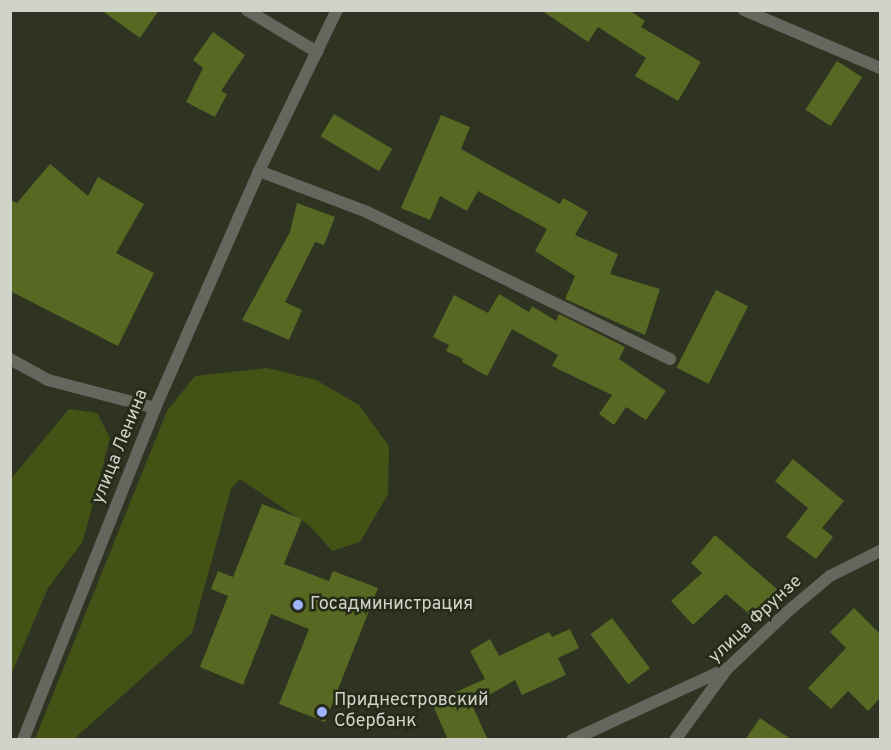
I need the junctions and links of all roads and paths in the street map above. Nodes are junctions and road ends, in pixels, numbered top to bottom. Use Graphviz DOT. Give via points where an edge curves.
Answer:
graph roads {
  1 [pos="247,10"];
  2 [pos="337,10"];
  3 [pos="744,10"];
  4 [pos="317,52"];
  5 [pos="880,68"];
  6 [pos="259,171"];
  7 [pos="10,359"];
  8 [pos="670,359"];
  9 [pos="155,408"];
  10 [pos="880,550"];
  11 [pos="727,669"];
  12 [pos="23,740"];
  13 [pos="572,740"];
  14 [pos="675,740"];
  1 -- 4 [label="street"];
  2 -- 4 [label="street, улица Ленина"];
  3 -- 5 [label="street"];
  4 -- 6 [label="street, улица Ленина"];
  6 -- 8 [label="street" via="367,212"];
  6 -- 9 [label="street, улица Ленина"];
  7 -- 9 [label="street" via="48,380"];
  9 -- 12 [label="street, улица Ленина"];
  10 -- 11 [label="street, улица Фрунзе" via="830,576"];
  11 -- 13 [label="street"];
  11 -- 14 [label="street, улица Фрунзе"];
}
